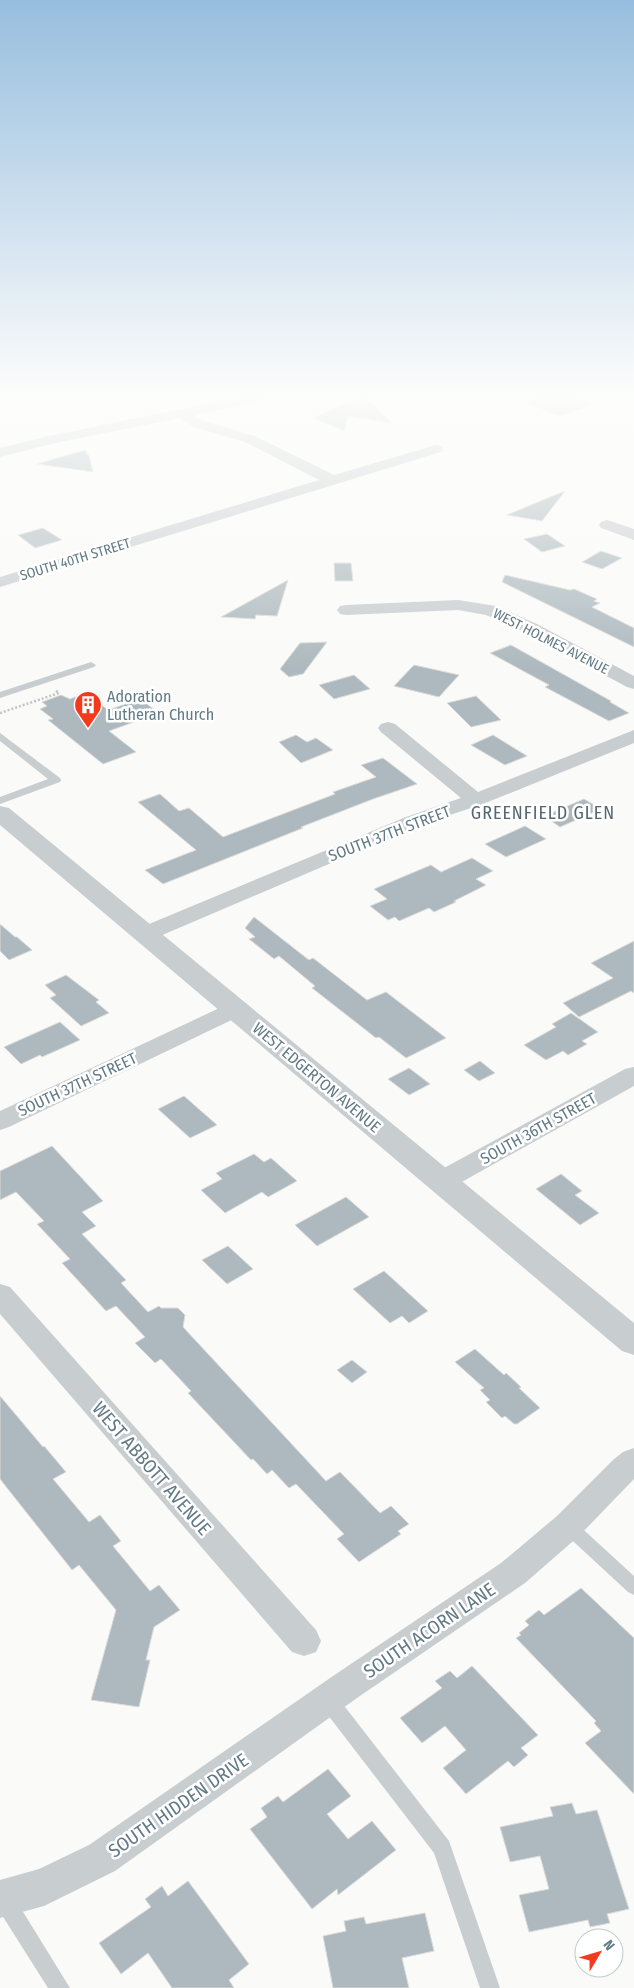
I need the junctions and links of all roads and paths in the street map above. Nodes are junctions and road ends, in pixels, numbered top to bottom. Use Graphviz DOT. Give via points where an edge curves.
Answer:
graph roads {
  1 [pos="316,485"];
  2 [pos="607,525"];
  3 [pos="634,535"];
  4 [pos="0,582"];
  5 [pos="346,610"];
  6 [pos="91,665"];
  7 [pos="634,684"];
  8 [pos="0,695"];
  9 [pos="388,728"];
  10 [pos="0,736"];
  11 [pos="634,736"];
  12 [pos="476,800"];
  13 [pos="0,802"];
  14 [pos="0,813"];
  15 [pos="145,934"];
  16 [pos="236,1009"];
  17 [pos="634,1075"];
  18 [pos="0,1121"];
  19 [pos="442,1181"];
  20 [pos="0,1295"];
  21 [pos="634,1342"];
  22 [pos="634,1461"];
  23 [pos="568,1526"];
  24 [pos="634,1587"];
  25 [pos="304,1641"];
  26 [pos="336,1693"];
  27 [pos="1,1898"];
  28 [pos="60,1988"];
  29 [pos="490,1988"];
  1 -- 4 [label="street, SOUTH 40TH STREET"];
  2 -- 3 [label="street"];
  5 -- 7 [label="street, WEST HOLMES AVENUE" via="458,606 490,610 531,628"];
  6 -- 8 [label="lane"];
  9 -- 12 [label="street"];
  10 -- 13 [label="lane" via="56,780"];
  11 -- 12 [label="street, SOUTH 37TH STREET"];
  12 -- 15 [label="street, SOUTH 37TH STREET" via="413,821"];
  14 -- 15 [label="street, WEST EDGERTON AVENUE"];
  15 -- 16 [label="street, WEST EDGERTON AVENUE"];
  16 -- 18 [label="street, SOUTH 37TH STREET"];
  16 -- 19 [label="street, WEST EDGERTON AVENUE"];
  17 -- 19 [label="street, SOUTH 36TH STREET"];
  19 -- 21 [label="street, WEST EDGERTON AVENUE"];
  20 -- 25 [label="street, WEST ABBOTT AVENUE"];
  22 -- 23 [label="street, SOUTH ACORN LANE"];
  23 -- 24 [label="lane"];
  23 -- 26 [label="street, SOUTH ACORN LANE" via="514,1573"];
  26 -- 27 [label="street, SOUTH HIDDEN DRIVE" via="102,1858 44,1887"];
  26 -- 29 [label="lane" via="442,1848"];
  27 -- 28 [label="lane"];
}
